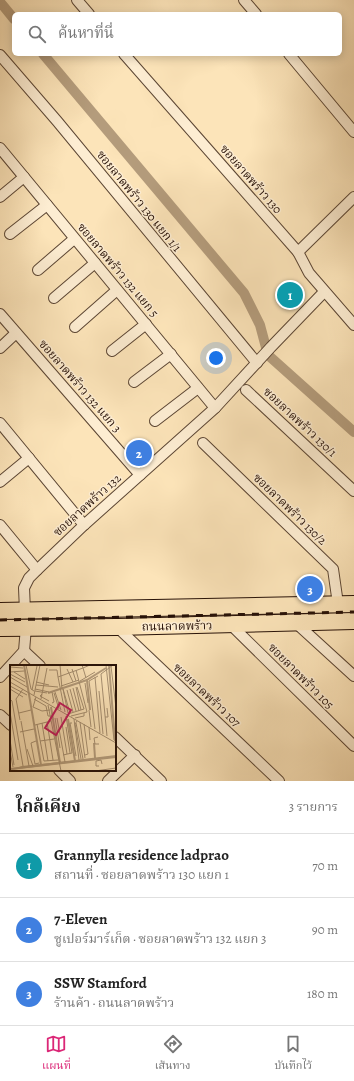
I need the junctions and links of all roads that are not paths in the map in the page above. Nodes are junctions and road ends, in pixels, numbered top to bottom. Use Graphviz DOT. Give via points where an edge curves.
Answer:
graph roads {
  1 [pos="77,0"];
  2 [pos="244,0"];
  3 [pos="87,12"];
  4 [pos="254,12"];
  5 [pos="0,55"];
  6 [pos="126,56"];
  7 [pos="291,56"];
  8 [pos="354,132"];
  9 [pos="0,148"];
  10 [pos="24,177"];
  11 [pos="0,197"];
  12 [pos="354,197"];
  13 [pos="46,205"];
  14 [pos="10,234"];
  15 [pos="74,239"];
  16 [pos="298,252"];
  17 [pos="95,263"];
  18 [pos="38,270"];
  19 [pos="118,290"];
  20 [pos="324,292"];
  21 [pos="54,298"];
  22 [pos="0,314"];
  23 [pos="146,324"];
  24 [pos="354,325"];
  25 [pos="75,327"];
  26 [pos="16,333"];
  27 [pos="0,348"];
  28 [pos="112,350"];
  29 [pos="171,354"];
  30 [pos="259,360"];
  31 [pos="134,382"];
  32 [pos="198,388"];
  33 [pos="246,390"];
  34 [pos="215,408"];
  35 [pos="154,421"];
  36 [pos="0,423"];
  37 [pos="203,443"];
  38 [pos="29,458"];
  39 [pos="140,475"];
  40 [pos="0,482"];
  41 [pos="354,491"];
  42 [pos="0,525"];
  43 [pos="84,525"];
  44 [pos="37,570"];
  45 [pos="346,604"];
  46 [pos="296,605"];
  47 [pos="317,605"];
  48 [pos="25,610"];
  49 [pos="0,611"];
  50 [pos="354,621"];
  51 [pos="318,622"];
  52 [pos="296,623"];
  53 [pos="230,624"];
  54 [pos="26,627"];
  55 [pos="117,627"];
  56 [pos="0,628"];
  57 [pos="24,651"];
  58 [pos="11,665"];
  59 [pos="39,665"];
  60 [pos="10,666"];
  61 [pos="354,676"];
  62 [pos="0,677"];
  63 [pos="0,715"];
  64 [pos="10,724"];
  65 [pos="116,738"];
  66 [pos="354,746"];
  67 [pos="135,755"];
  68 [pos="59,771"];
  69 [pos="70,781"];
  70 [pos="108,781"];
  71 [pos="161,781"];
  72 [pos="279,781"];
  1 -- 3 [label="street"];
  2 -- 4 [label="street"];
  5 -- 30 [label="street, ซอยลาดพร้าว 130 แยก 1/1"];
  6 -- 16 [label="street, ซอยลาดพร้าว 130"];
  7 -- 8 [label="street"];
  9 -- 10 [label="street, ซอยลาดพร้าว 132 แยก 5"];
  10 -- 11 [label="street"];
  10 -- 13 [label="street, ซอยลาดพร้าว 132 แยก 5"];
  12 -- 16 [label="street"];
  13 -- 14 [label="street"];
  13 -- 15 [label="street, ซอยลาดพร้าว 132 แยก 5"];
  15 -- 17 [label="street, ซอยลาดพร้าว 132 แยก 5"];
  15 -- 18 [label="street"];
  16 -- 20 [label="street, ซอยลาดพร้าว 130" via="309,274"];
  17 -- 19 [label="street, ซอยลาดพร้าว 132 แยก 5"];
  17 -- 21 [label="street"];
  19 -- 23 [label="street, ซอยลาดพร้าว 132 แยก 5"];
  19 -- 25 [label="street"];
  20 -- 24 [label="street, ซอยลาดพร้าว 130"];
  20 -- 30 [label="street, ซอยลาดพร้าว 132"];
  22 -- 26 [label="street, ซอยลาดพร้าว 132 แยก 3"];
  23 -- 28 [label="street"];
  23 -- 29 [label="street, ซอยลาดพร้าว 132 แยก 5"];
  26 -- 27 [label="street"];
  26 -- 39 [label="street, ซอยลาดพร้าว 132 แยก 3"];
  29 -- 31 [label="street"];
  29 -- 32 [label="street, ซอยลาดพร้าว 132 แยก 5"];
  30 -- 34 [label="street, ซอยลาดพร้าว 132"];
  32 -- 34 [label="street, ซอยลาดพร้าว 132 แยก 5"];
  32 -- 35 [label="street"];
  33 -- 41 [label="street, ซอยลาดพร้าว 130/1"];
  34 -- 39 [label="street, ซอยลาดพร้าว 132"];
  36 -- 38 [label="street"];
  37 -- 45 [label="street, ซอยลาดพร้าว 130/2" via="333,569"];
  38 -- 40 [label="street"];
  38 -- 43 [label="street"];
  39 -- 43 [label="street, ซอยลาดพร้าว 132"];
  42 -- 44 [label="street"];
  43 -- 44 [label="street, ซอยลาดพร้าว 132"];
  44 -- 48 [label="street, ซอยลาดพร้าว 132" via="24,588"];
  45 -- 47 [label="main road, ถนนลาดพร้าว"];
  46 -- 47 [label="main road, ถนนลาดพร้าว"];
  46 -- 48 [label="main road, ถนนลาดพร้าว"];
  46 -- 52 [label="main road"];
  47 -- 51 [label="main road"];
  48 -- 49 [label="main road, ถนนลาดพร้าว"];
  50 -- 51 [label="main road, ถนนลาดพร้าว"];
  51 -- 52 [label="main road, ถนนลาดพร้าว"];
  52 -- 53 [label="main road, ถนนลาดพร้าว"];
  52 -- 61 [label="street"];
  53 -- 55 [label="main road, ถนนลาดพร้าว"];
  53 -- 66 [label="street, ซอยลาดพร้าว 105"];
  54 -- 55 [label="main road, ถนนลาดพร้าว"];
  54 -- 56 [label="main road, ถนนลาดพร้าว"];
  54 -- 57 [label="street"];
  55 -- 72 [label="street, ซอยลาดพร้าว 107"];
  57 -- 58 [label="street"];
  57 -- 59 [label="street"];
  60 -- 62 [label="street"];
  63 -- 64 [label="street"];
  65 -- 67 [label="street"];
  67 -- 70 [label="street"];
  67 -- 71 [label="street"];
  68 -- 69 [label="street"];
}
